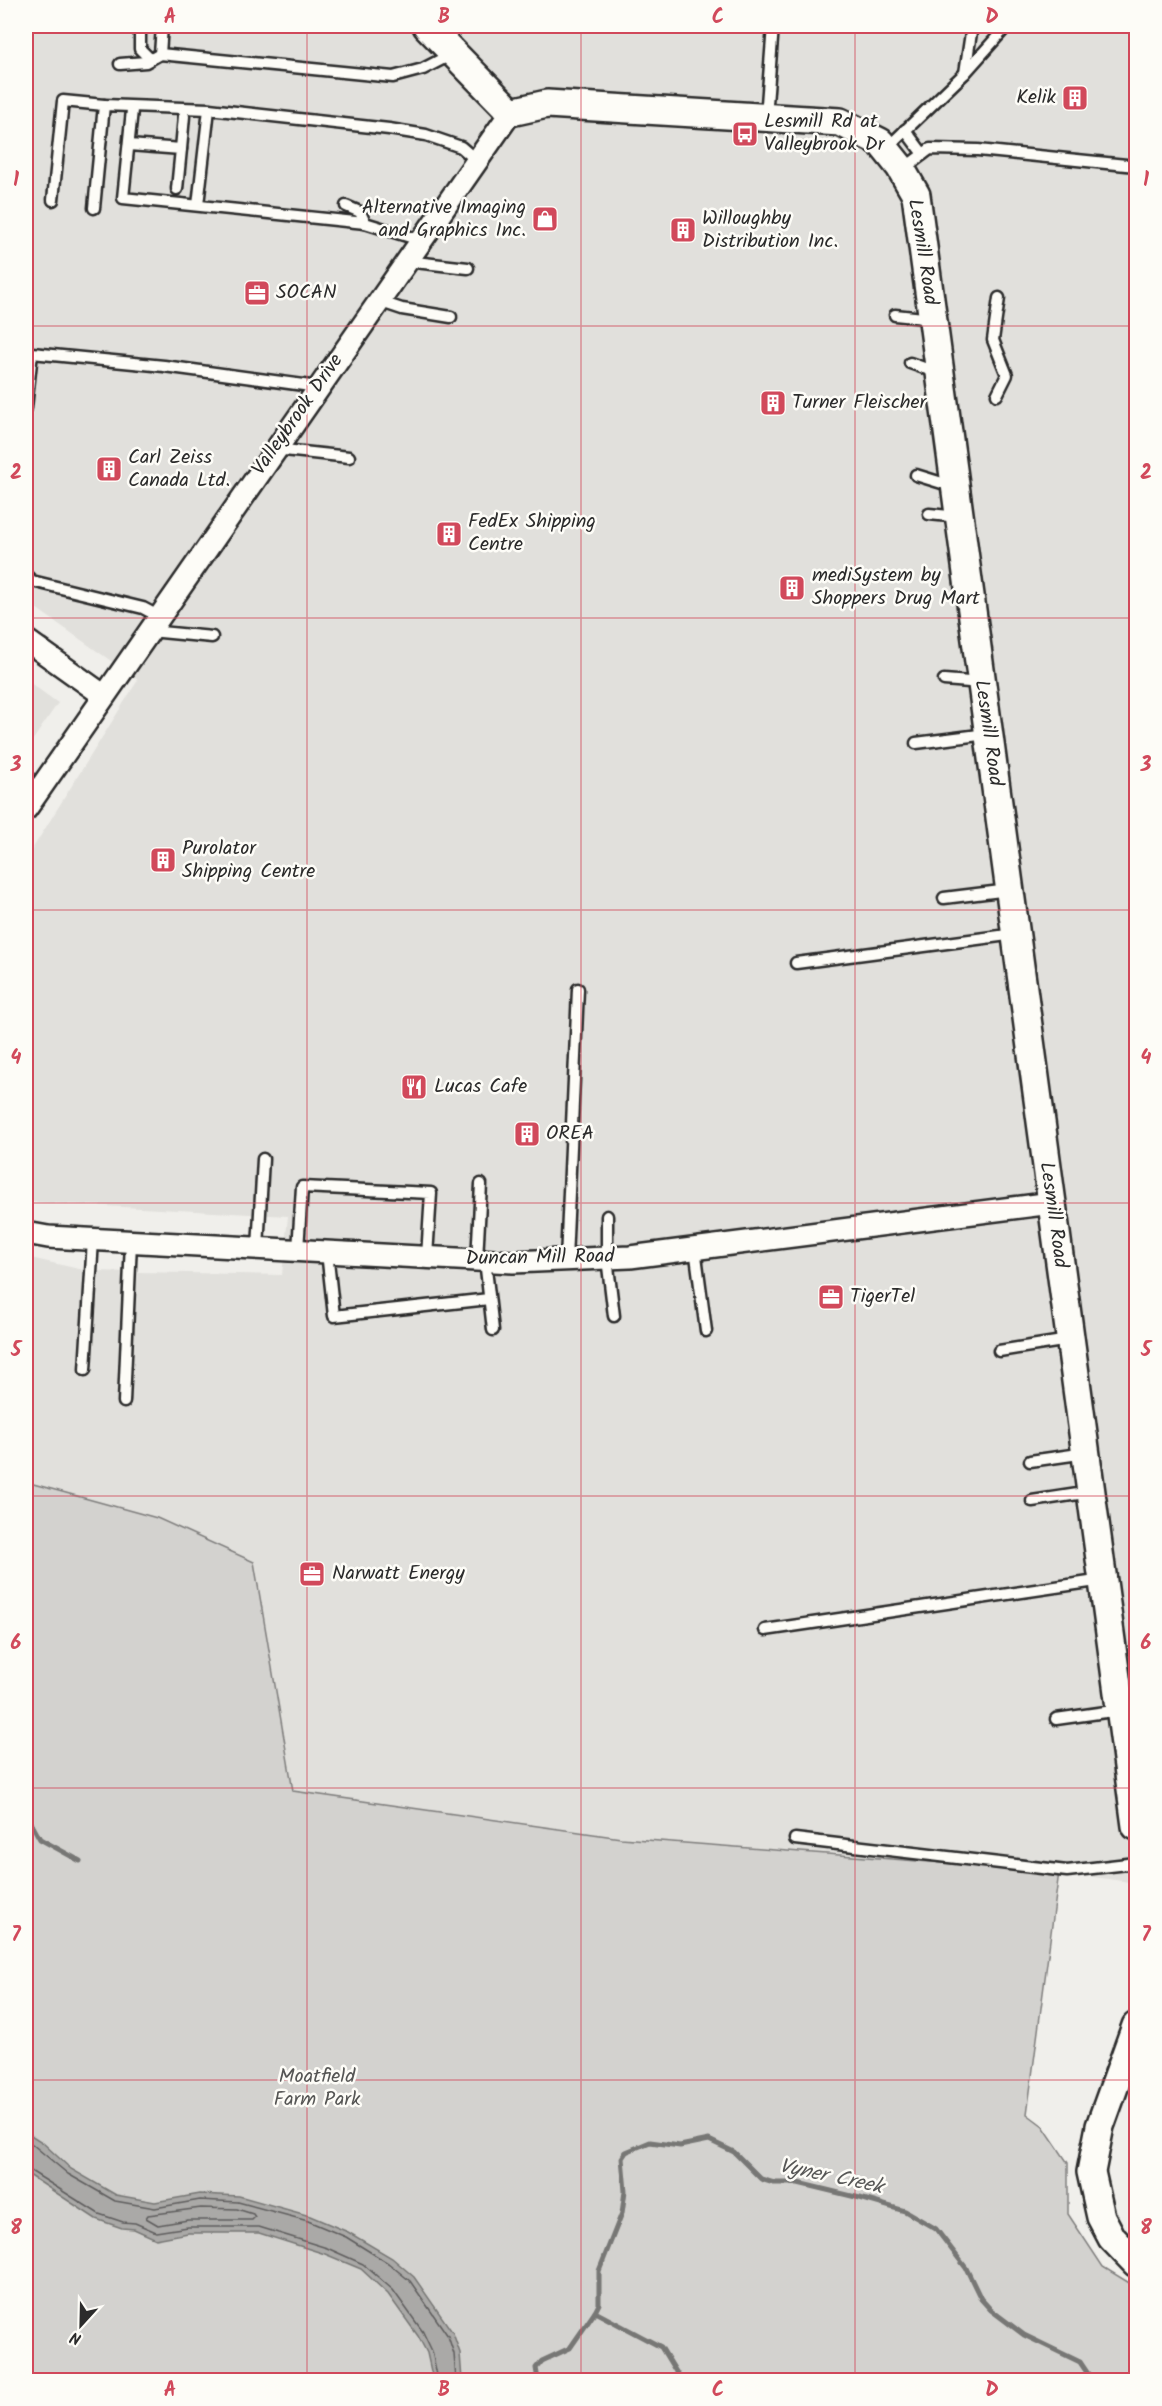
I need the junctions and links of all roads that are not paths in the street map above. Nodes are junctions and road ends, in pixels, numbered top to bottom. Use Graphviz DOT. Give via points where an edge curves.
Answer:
graph roads {
  1 [pos="141,26"];
  2 [pos="162,26"];
  3 [pos="427,26"];
  4 [pos="773,26"];
  5 [pos="972,26"];
  6 [pos="1007,26"];
  7 [pos="452,53"];
  8 [pos="155,57"];
  9 [pos="120,64"];
  10 [pos="965,73"];
  11 [pos="104,105"];
  12 [pos="209,109"];
  13 [pos="132,110"];
  14 [pos="511,112"];
  15 [pos="184,116"];
  16 [pos="766,117"];
  17 [pos="895,140"];
  18 [pos="129,145"];
  19 [pos="181,149"];
  20 [pos="923,154"];
  21 [pos="476,160"];
  22 [pos="1137,166"];
  23 [pos="902,170"];
  24 [pos="177,189"];
  25 [pos="53,200"];
  26 [pos="198,205"];
  27 [pos="346,206"];
  28 [pos="94,208"];
  29 [pos="365,223"];
  30 [pos="420,240"];
  31 [pos="406,261"];
  32 [pos="468,268"];
  33 [pos="999,298"];
  34 [pos="377,301"];
  35 [pos="895,315"];
  36 [pos="451,317"];
  37 [pos="933,319"];
  38 [pos="910,363"];
  39 [pos="940,374"];
  40 [pos="318,387"];
  41 [pos="997,395"];
  42 [pos="26,408"];
  43 [pos="274,449"];
  44 [pos="349,457"];
  45 [pos="916,475"];
  46 [pos="955,487"];
  47 [pos="929,514"];
  48 [pos="959,517"];
  49 [pos="26,575"];
  50 [pos="153,623"];
  51 [pos="212,637"];
  52 [pos="26,640"];
  53 [pos="944,680"];
  54 [pos="982,683"];
  55 [pos="103,695"];
  56 [pos="988,734"];
  57 [pos="916,742"];
  58 [pos="26,809"];
  59 [pos="1010,890"];
  60 [pos="944,898"];
  61 [pos="1016,934"];
  62 [pos="796,963"];
  63 [pos="578,989"];
  64 [pos="263,1159"];
  65 [pos="481,1184"];
  66 [pos="1052,1203"];
  67 [pos="607,1216"];
  68 [pos="26,1233"];
  69 [pos="93,1240"];
  70 [pos="131,1242"];
  71 [pos="258,1248"];
  72 [pos="694,1248"];
  73 [pos="298,1250"];
  74 [pos="327,1252"];
  75 [pos="427,1257"];
  76 [pos="607,1258"];
  77 [pos="481,1260"];
  78 [pos="566,1260"];
  79 [pos="489,1299"];
  80 [pos="614,1316"];
  81 [pos="493,1330"];
  82 [pos="706,1331"];
  83 [pos="1070,1340"];
  84 [pos="999,1351"];
  85 [pos="84,1370"];
  86 [pos="124,1402"];
  87 [pos="1086,1452"];
  88 [pos="1030,1461"];
  89 [pos="1091,1492"];
  90 [pos="1032,1501"];
  91 [pos="1103,1580"];
  92 [pos="765,1630"];
  93 [pos="1121,1710"];
  94 [pos="1056,1719"];
  95 [pos="1137,1826"];
  96 [pos="795,1839"];
  97 [pos="1137,1863"];
  98 [pos="1137,2026"];
  99 [pos="1137,2263"];
  1 -- 8 [label="lane" via="140,49"];
  2 -- 8 [label="lane"];
  3 -- 7 [label="street"];
  4 -- 16 [label="lane"];
  5 -- 10 [label="lane"];
  6 -- 10 [label="lane"];
  7 -- 8 [label="lane" via="423,69 393,77"];
  7 -- 14 [label="street"];
  8 -- 9 [label="lane"];
  10 -- 17 [label="lane"];
  11 -- 12 [label="lane"];
  11 -- 25 [label="lane" via="63,101"];
  11 -- 28 [label="lane"];
  12 -- 21 [label="lane" via="426,135 461,147"];
  12 -- 26 [label="lane"];
  13 -- 18 [label="lane"];
  14 -- 16 [label="street, Lesmill Road" via="547,104"];
  14 -- 21 [label="street, Valleybrook Drive"];
  15 -- 19 [label="lane"];
  16 -- 17 [label="street, Lesmill Road" via="840,122 880,142"];
  17 -- 20 [label="lane"];
  17 -- 23 [label="street, Lesmill Road"];
  18 -- 19 [label="lane"];
  18 -- 26 [label="lane" via="123,198"];
  19 -- 24 [label="lane"];
  20 -- 22 [label="lane" via="930,149 978,150"];
  20 -- 23 [label="lane"];
  21 -- 30 [label="street, Valleybrook Drive"];
  23 -- 37 [label="street, Lesmill Road" via="916,195"];
  26 -- 29 [label="lane"];
  27 -- 29 [label="lane" via="360,212"];
  29 -- 30 [label="lane"];
  30 -- 31 [label="street, Valleybrook Drive"];
  31 -- 32 [label="lane"];
  31 -- 34 [label="street, Valleybrook Drive"];
  33 -- 41 [label="lane" via="993,340 1006,375"];
  34 -- 36 [label="lane"];
  34 -- 40 [label="street, Valleybrook Drive"];
  35 -- 37 [label="lane"];
  37 -- 39 [label="street, Lesmill Road"];
  38 -- 39 [label="lane"];
  39 -- 46 [label="street, Lesmill Road"];
  40 -- 42 [label="lane" via="32,353"];
  40 -- 43 [label="street, Valleybrook Drive"];
  43 -- 44 [label="lane"];
  43 -- 50 [label="street, Valleybrook Drive"];
  45 -- 46 [label="lane"];
  46 -- 48 [label="street, Lesmill Road"];
  47 -- 48 [label="lane"];
  48 -- 54 [label="street, Lesmill Road"];
  49 -- 50 [label="lane" via="32,580 143,608"];
  50 -- 51 [label="lane"];
  50 -- 55 [label="street, Valleybrook Drive"];
  52 -- 55 [label="street"];
  53 -- 54 [label="lane"];
  54 -- 56 [label="street, Lesmill Road"];
  55 -- 58 [label="street, Valleybrook Drive"];
  56 -- 57 [label="lane"];
  56 -- 59 [label="street, Lesmill Road"];
  59 -- 60 [label="lane"];
  59 -- 61 [label="street, Lesmill Road"];
  61 -- 62 [label="lane"];
  61 -- 66 [label="street, Lesmill Road"];
  63 -- 78 [label="lane"];
  64 -- 71 [label="lane"];
  65 -- 77 [label="lane"];
  66 -- 72 [label="street, Duncan Mill Road"];
  66 -- 83 [label="street, Lesmill Road"];
  67 -- 76 [label="lane"];
  68 -- 69 [label="street, Duncan Mill Road"];
  69 -- 70 [label="street, Duncan Mill Road"];
  69 -- 85 [label="lane"];
  70 -- 71 [label="street, Duncan Mill Road"];
  70 -- 86 [label="lane"];
  71 -- 73 [label="street, Duncan Mill Road"];
  72 -- 76 [label="street, Duncan Mill Road"];
  72 -- 82 [label="lane"];
  73 -- 74 [label="street, Duncan Mill Road"];
  73 -- 75 [label="lane" via="302,1187 431,1193"];
  74 -- 75 [label="street, Duncan Mill Road"];
  74 -- 79 [label="lane" via="334,1316"];
  75 -- 77 [label="street, Duncan Mill Road"];
  76 -- 78 [label="street, Duncan Mill Road"];
  76 -- 80 [label="lane"];
  77 -- 78 [label="street, Duncan Mill Road"];
  77 -- 79 [label="lane"];
  79 -- 81 [label="lane"];
  83 -- 84 [label="lane"];
  83 -- 87 [label="street, Lesmill Road"];
  87 -- 88 [label="lane"];
  87 -- 89 [label="street, Lesmill Road"];
  89 -- 90 [label="lane"];
  89 -- 91 [label="street, Lesmill Road"];
  91 -- 92 [label="lane"];
  91 -- 93 [label="street, Lesmill Road"];
  93 -- 94 [label="lane"];
  93 -- 95 [label="street, Lesmill Road"];
  96 -- 97 [label="lane" via="1067,1871"];
  98 -- 99 [label="street" via="1100,2126 1091,2172 1101,2217 1112,2238"];
}
